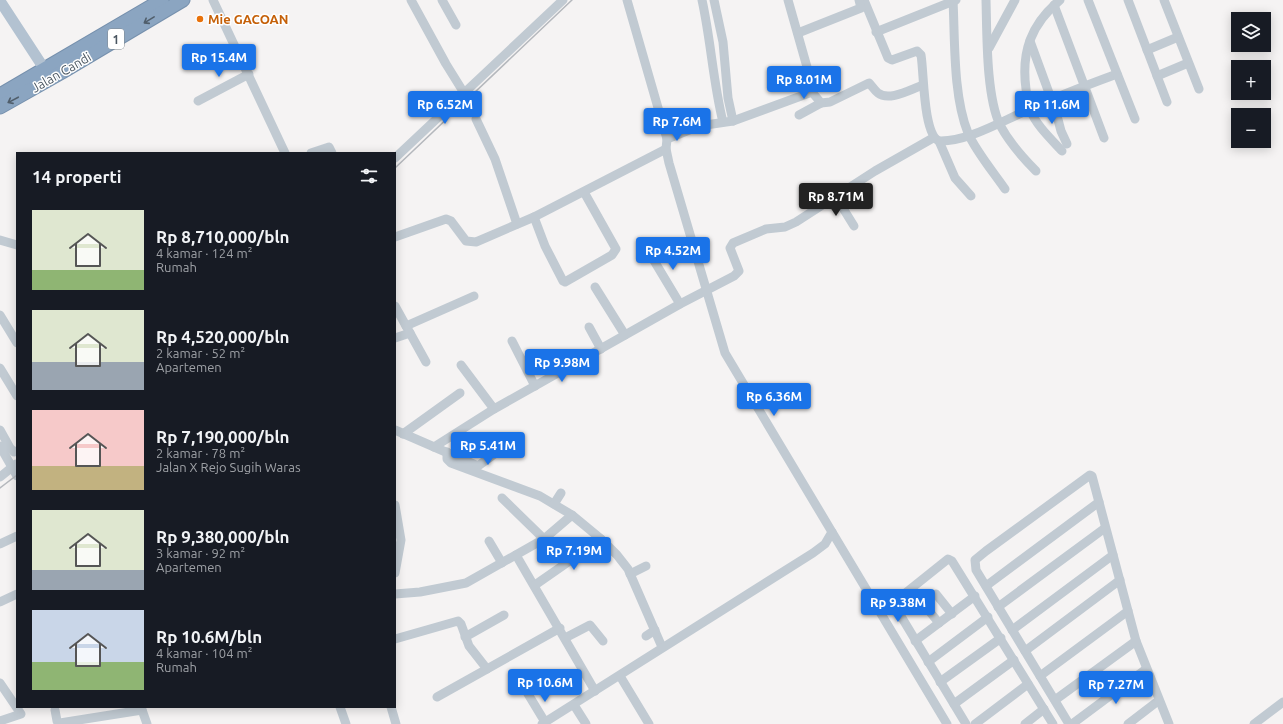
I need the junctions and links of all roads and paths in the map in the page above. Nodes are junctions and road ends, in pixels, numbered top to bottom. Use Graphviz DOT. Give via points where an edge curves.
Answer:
graph roads {
  1 [pos="162,0"];
  2 [pos="182,0"];
  3 [pos="213,0"];
  4 [pos="442,0"];
  5 [pos="563,0"];
  6 [pos="627,0"];
  7 [pos="702,0"];
  8 [pos="714,0"];
  9 [pos="788,0"];
  10 [pos="986,0"];
  11 [pos="1015,0"];
  12 [pos="1088,0"];
  13 [pos="1128,0"];
  14 [pos="1164,0"];
  15 [pos="0,1"];
  16 [pos="414,1"];
  17 [pos="954,1"];
  18 [pos="863,3"];
  19 [pos="1057,3"];
  20 [pos="456,25"];
  21 [pos="798,32"];
  22 [pos="876,32"];
  23 [pos="1178,37"];
  24 [pos="1030,41"];
  25 [pos="988,49"];
  26 [pos="1147,50"];
  27 [pos="1188,63"];
  28 [pos="47,73"];
  29 [pos="249,74"];
  30 [pos="1117,74"];
  31 [pos="1157,76"];
  32 [pos="923,85"];
  33 [pos="1083,86"];
  34 [pos="1198,89"];
  35 [pos="812,92"];
  36 [pos="464,93"];
  37 [pos="0,95"];
  38 [pos="1052,100"];
  39 [pos="198,101"];
  40 [pos="1167,102"];
  41 [pos="820,103"];
  42 [pos="0,106"];
  43 [pos="1029,109"];
  44 [pos="799,115"];
  45 [pos="476,119"];
  46 [pos="1135,119"];
  47 [pos="728,122"];
  48 [pos="999,124"];
  49 [pos="1060,131"];
  50 [pos="969,135"];
  51 [pos="1050,138"];
  52 [pos="1104,138"];
  53 [pos="667,139"];
  54 [pos="936,140"];
  55 [pos="666,149"];
  56 [pos="285,152"];
  57 [pos="314,152"];
  58 [pos="332,152"];
  59 [pos="396,157"];
  60 [pos="1036,170"];
  61 [pos="1005,189"];
  62 [pos="584,192"];
  63 [pos="970,196"];
  64 [pos="836,198"];
  65 [pos="527,219"];
  66 [pos="854,226"];
  67 [pos="396,237"];
  68 [pos="0,240"];
  69 [pos="16,245"];
  70 [pos="647,249"];
  71 [pos="595,287"];
  72 [pos="707,289"];
  73 [pos="474,296"];
  74 [pos="682,302"];
  75 [pos="396,308"];
  76 [pos="3,322"];
  77 [pos="589,327"];
  78 [pos="408,329"];
  79 [pos="0,333"];
  80 [pos="625,335"];
  81 [pos="396,337"];
  82 [pos="512,341"];
  83 [pos="16,342"];
  84 [pos="601,349"];
  85 [pos="426,362"];
  86 [pos="461,365"];
  87 [pos="0,368"];
  88 [pos="535,386"];
  89 [pos="460,393"];
  90 [pos="16,394"];
  91 [pos="494,408"];
  92 [pos="0,430"];
  93 [pos="399,432"];
  94 [pos="511,442"];
  95 [pos="0,446"];
  96 [pos="434,447"];
  97 [pos="16,451"];
  98 [pos="447,455"];
  99 [pos="15,469"];
  100 [pos="0,477"];
  101 [pos="502,498"];
  102 [pos="1099,502"];
  103 [pos="396,511"];
  104 [pos="572,515"];
  105 [pos="1105,528"];
  106 [pos="16,536"];
  107 [pos="830,536"];
  108 [pos="544,539"];
  109 [pos="600,539"];
  110 [pos="489,541"];
  111 [pos="0,544"];
  112 [pos="516,555"];
  113 [pos="1113,555"];
  114 [pos="502,563"];
  115 [pos="396,568"];
  116 [pos="1120,580"];
  117 [pos="535,585"];
  118 [pos="986,586"];
  119 [pos="911,589"];
  120 [pos="16,594"];
  121 [pos="396,594"];
  122 [pos="936,594"];
  123 [pos="975,596"];
  124 [pos="0,602"];
  125 [pos="998,607"];
  126 [pos="1128,611"];
  127 [pos="952,614"];
  128 [pos="504,615"];
  129 [pos="988,617"];
  130 [pos="939,623"];
  131 [pos="560,628"];
  132 [pos="655,630"];
  133 [pos="1012,630"];
  134 [pos="646,636"];
  135 [pos="465,637"];
  136 [pos="565,638"];
  137 [pos="1000,638"];
  138 [pos="396,639"];
  139 [pos="604,641"];
  140 [pos="915,641"];
  141 [pos="1136,641"];
  142 [pos="665,645"];
  143 [pos="1024,649"];
  144 [pos="1013,658"];
  145 [pos="928,662"];
  146 [pos="487,669"];
  147 [pos="1146,670"];
  148 [pos="620,676"];
  149 [pos="1040,676"];
  150 [pos="940,682"];
  151 [pos="0,683"];
  152 [pos="1028,684"];
  153 [pos="595,691"];
  154 [pos="3,693"];
  155 [pos="528,694"];
  156 [pos="437,697"];
  157 [pos="1055,700"];
  158 [pos="1158,701"];
  159 [pos="1283,702"];
  160 [pos="954,704"];
  161 [pos="574,705"];
  162 [pos="141,708"];
  163 [pos="340,708"];
  164 [pos="391,708"];
  165 [pos="55,710"];
  166 [pos="1044,710"];
  167 [pos="0,721"];
  168 [pos="14,721"];
  169 [pos="146,723"];
  170 [pos="544,723"];
  171 [pos="346,724"];
  172 [pos="396,724"];
  173 [pos="586,724"];
  174 [pos="648,724"];
  175 [pos="947,724"];
  176 [pos="966,724"];
  177 [pos="975,724"];
  178 [pos="1025,724"];
  179 [pos="1053,724"];
  180 [pos="1069,724"];
  181 [pos="1072,724"];
  182 [pos="1128,724"];
  183 [pos="1169,724"];
  184 [pos="1254,724"];
  1 -- 28 [label="highway, Jalan Candi / 1"];
  2 -- 28 [label="highway, Jalan Candi / 1, one-way"];
  3 -- 29 [label="street"];
  4 -- 20 [label="street"];
  5 -- 36 [label="street"];
  6 -- 53 [label="street"];
  7 -- 47 [label="street" via="717,98"];
  8 -- 47 [label="street" via="723,42"];
  9 -- 21 [label="street"];
  10 -- 25 [label="street"];
  11 -- 25 [label="street"];
  12 -- 30 [label="street"];
  13 -- 26 [label="street"];
  14 -- 23 [label="street"];
  15 -- 28 [label="main road"];
  16 -- 36 [label="street"];
  17 -- 22 [label="street"];
  17 -- 50 [label="street" via="958,89"];
  18 -- 21 [label="street"];
  18 -- 22 [label="street"];
  19 -- 24 [label="street"];
  19 -- 33 [label="street"];
  21 -- 35 [label="street"];
  22 -- 32 [label="street" via="888,58 892,60 914,51 919,52"];
  23 -- 26 [label="street"];
  23 -- 27 [label="street"];
  24 -- 38 [label="street"];
  24 -- 43 [label="street" via="1024,60"];
  25 -- 48 [label="street" via="990,83"];
  26 -- 31 [label="street"];
  27 -- 31 [label="street"];
  27 -- 34 [label="street"];
  28 -- 37 [label="highway, Jalan Candi / 1"];
  28 -- 42 [label="highway, Jalan Candi / 1, one-way"];
  29 -- 39 [label="street"];
  29 -- 56 [label="street"];
  30 -- 33 [label="street"];
  30 -- 46 [label="street"];
  31 -- 40 [label="street"];
  32 -- 41 [label="street" via="885,96 878,93 869,83 830,102"];
  32 -- 54 [label="street" via="929,122"];
  33 -- 38 [label="street"];
  33 -- 52 [label="street"];
  35 -- 41 [label="street"];
  35 -- 47 [label="street"];
  36 -- 59 [label="street"];
  38 -- 43 [label="street"];
  38 -- 49 [label="street"];
  41 -- 44 [label="street"];
  43 -- 48 [label="street"];
  43 -- 51 [label="street"];
  45 -- 65 [label="street"];
  47 -- 53 [label="street" via="699,126"];
  48 -- 50 [label="street"];
  48 -- 60 [label="street" via="1016,150"];
  49 -- 51 [label="street"];
  49 -- 51 [label="street" via="1065,147"];
  50 -- 54 [label="street"];
  50 -- 61 [label="street"];
  53 -- 55 [label="street"];
  54 -- 63 [label="street" via="955,178"];
  54 -- 64 [label="street" via="875,171"];
  55 -- 62 [label="street"];
  55 -- 72 [label="street" via="686,227"];
  57 -- 58 [label="street" via="329,147"];
  62 -- 65 [label="street"];
  62 -- 65 [label="street" via="616,249 612,255 565,282"];
  64 -- 66 [label="street"];
  64 -- 72 [label="street" via="798,221 760,231 733,243 730,248 739,272"];
  65 -- 67 [label="street" via="476,242 466,241 451,221 446,219"];
  68 -- 69 [label="street"];
  70 -- 74 [label="street"];
  71 -- 80 [label="street"];
  72 -- 74 [label="street"];
  72 -- 107 [label="street" via="727,358"];
  73 -- 78 [label="street"];
  74 -- 80 [label="street"];
  75 -- 78 [label="street"];
  76 -- 79 [label="street"];
  76 -- 83 [label="street"];
  77 -- 84 [label="street"];
  78 -- 81 [label="street"];
  78 -- 85 [label="street"];
  80 -- 84 [label="street"];
  82 -- 88 [label="street"];
  84 -- 88 [label="street"];
  86 -- 91 [label="street"];
  87 -- 90 [label="street"];
  88 -- 91 [label="street"];
  89 -- 93 [label="street"];
  91 -- 96 [label="street"];
  92 -- 97 [label="street" via="10,448"];
  93 -- 96 [label="street"];
  94 -- 98 [label="street" via="479,466"];
  95 -- 99 [label="street"];
  96 -- 98 [label="street"];
  98 -- 104 [label="street" via="451,463 540,496 557,499"];
  99 -- 100 [label="street"];
  101 -- 108 [label="street"];
  102 -- 105 [label="street"];
  102 -- 118 [label="street"];
  102 -- 118 [label="street" via="1092,476 1089,475 986,551 975,563 976,570"];
  103 -- 115 [label="street" via="401,540"];
  104 -- 108 [label="street"];
  104 -- 109 [label="street"];
  105 -- 113 [label="street"];
  105 -- 125 [label="street"];
  106 -- 111 [label="street"];
  107 -- 142 [label="street" via="813,553"];
  107 -- 175 [label="street"];
  108 -- 112 [label="street"];
  109 -- 117 [label="street"];
  109 -- 132 [label="street" via="637,570 643,617"];
  110 -- 114 [label="street"];
  112 -- 114 [label="street"];
  112 -- 117 [label="street"];
  113 -- 116 [label="street"];
  113 -- 133 [label="street"];
  114 -- 121 [label="street" via="459,585"];
  116 -- 126 [label="street"];
  116 -- 143 [label="street"];
  117 -- 131 [label="street"];
  118 -- 125 [label="street"];
  119 -- 123 [label="street" via="948,558"];
  119 -- 130 [label="street"];
  119 -- 140 [label="street" via="893,603"];
  120 -- 124 [label="street"];
  122 -- 127 [label="street"];
  123 -- 127 [label="street"];
  123 -- 129 [label="street"];
  125 -- 133 [label="street"];
  126 -- 141 [label="street"];
  126 -- 149 [label="street"];
  127 -- 130 [label="street"];
  128 -- 135 [label="street"];
  129 -- 137 [label="street"];
  129 -- 145 [label="street"];
  130 -- 140 [label="street"];
  131 -- 136 [label="street"];
  131 -- 146 [label="street"];
  132 -- 134 [label="street"];
  132 -- 142 [label="street"];
  133 -- 143 [label="street"];
  135 -- 138 [label="street" via="461,624 456,621"];
  135 -- 146 [label="street"];
  136 -- 139 [label="street" via="590,625"];
  136 -- 153 [label="street"];
  137 -- 144 [label="street"];
  137 -- 150 [label="street"];
  140 -- 145 [label="street"];
  141 -- 147 [label="street"];
  141 -- 157 [label="street"];
  142 -- 148 [label="street"];
  143 -- 144 [label="street"];
  143 -- 149 [label="street"];
  144 -- 152 [label="street"];
  144 -- 160 [label="street"];
  145 -- 150 [label="street"];
  146 -- 156 [label="street"];
  147 -- 158 [label="street"];
  147 -- 181 [label="street"];
  148 -- 153 [label="street"];
  148 -- 174 [label="street"];
  149 -- 157 [label="street"];
  150 -- 160 [label="street"];
  151 -- 154 [label="street"];
  152 -- 166 [label="street"];
  152 -- 177 [label="street"];
  153 -- 161 [label="street"];
  154 -- 168 [label="street" via="21,714"];
  155 -- 170 [label="street"];
  157 -- 180 [label="street"];
  158 -- 182 [label="street"];
  158 -- 183 [label="street"];
  159 -- 184 [label="street"];
  160 -- 176 [label="street"];
  161 -- 170 [label="street"];
  161 -- 173 [label="street"];
  162 -- 165 [label="street" via="60,723 57,722"];
  162 -- 169 [label="street"];
  163 -- 171 [label="street"];
  164 -- 172 [label="street"];
  166 -- 178 [label="street"];
  166 -- 179 [label="street"];
  167 -- 168 [label="street"];
}
